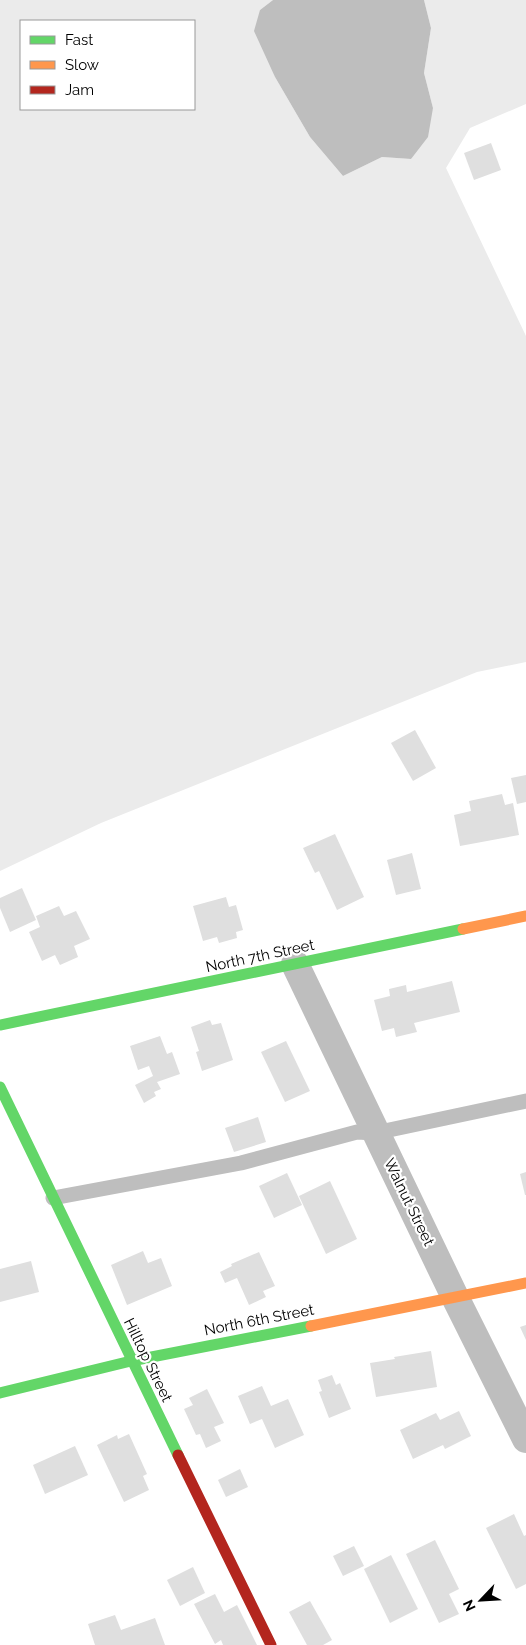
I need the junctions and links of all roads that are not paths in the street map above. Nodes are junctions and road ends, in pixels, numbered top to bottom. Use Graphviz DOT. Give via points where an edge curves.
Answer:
graph roads {
  1 [pos="526,916"];
  2 [pos="295,964"];
  3 [pos="0,1026"];
  4 [pos="0,1086"];
  5 [pos="526,1101"];
  6 [pos="375,1133"];
  7 [pos="53,1198"];
  8 [pos="526,1283"];
  9 [pos="455,1297"];
  10 [pos="131,1361"];
  11 [pos="0,1393"];
  12 [pos="526,1439"];
  13 [pos="271,1645"];
  1 -- 2 [label="street, North 7th Street"];
  2 -- 3 [label="street, North 7th Street"];
  2 -- 6 [label="street, Walnut Street"];
  4 -- 7 [label="street, Hilltop Street"];
  5 -- 6 [label="lane"];
  6 -- 7 [label="lane" via="357,1132 242,1163"];
  6 -- 9 [label="street, Walnut Street"];
  7 -- 10 [label="street, Hilltop Street"];
  8 -- 9 [label="street, North 6th Street"];
  9 -- 10 [label="street, North 6th Street"];
  9 -- 12 [label="street, Walnut Street"];
  10 -- 11 [label="street, North 6th Street"];
  10 -- 13 [label="street, Hilltop Street"];
}
